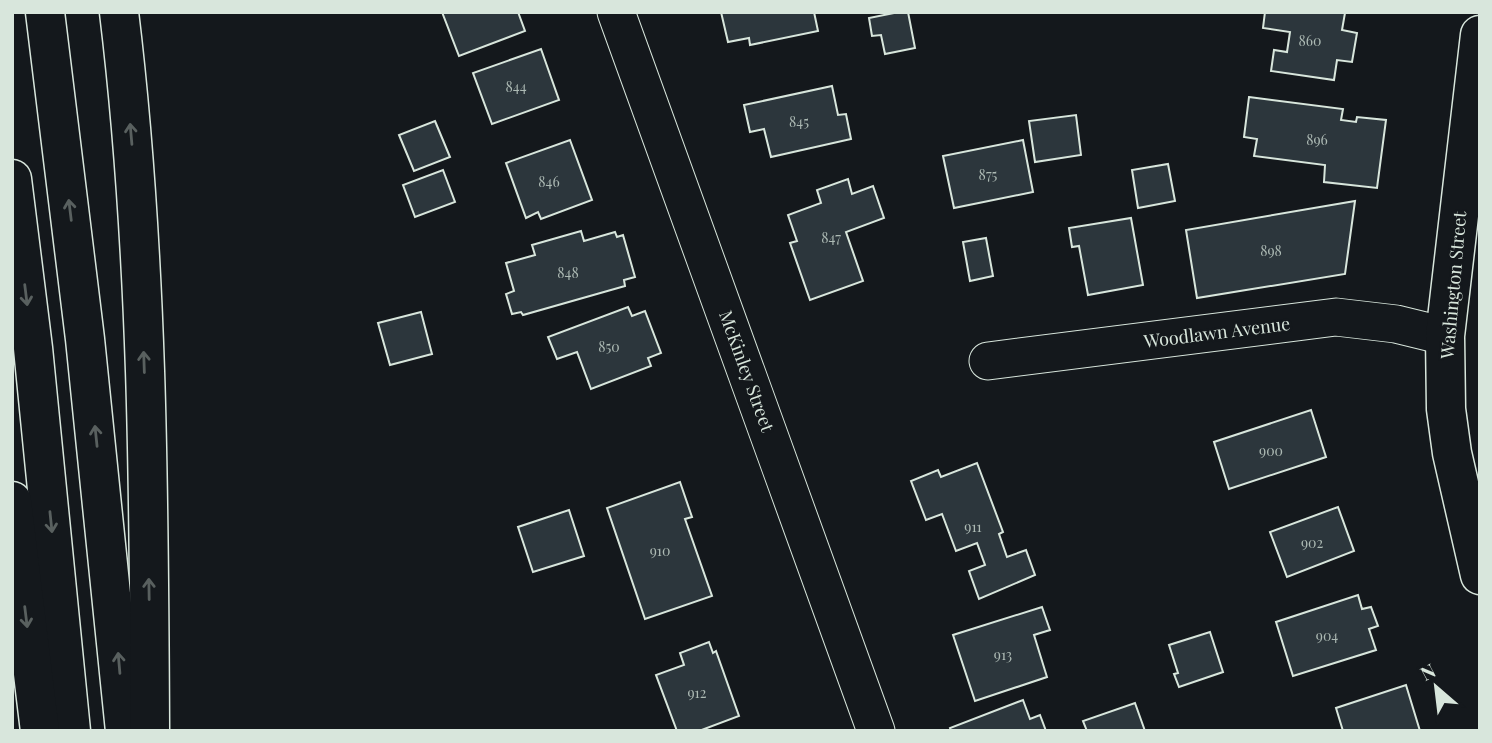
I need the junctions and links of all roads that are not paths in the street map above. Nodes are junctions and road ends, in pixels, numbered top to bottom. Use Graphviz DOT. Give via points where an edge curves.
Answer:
graph roads {
  1 [pos="45,12"];
  2 [pos="119,12"];
  3 [pos="616,12"];
  4 [pos="1480,35"];
  5 [pos="12,179"];
  6 [pos="1445,336"];
  7 [pos="988,361"];
  8 [pos="1470,492"];
  9 [pos="12,501"];
  10 [pos="1480,575"];
  11 [pos="40,731"];
  12 [pos="71,731"];
  13 [pos="125,731"];
  14 [pos="150,731"];
  15 [pos="876,731"];
  13 -- 1 [label="main road, one-way" via="87,353"];
  14 -- 2 [label="main road, one-way" via="142,306"];
  3 -- 15 [label="street, McKinley Street"];
  4 -- 6 [label="main road, Washington Street"];
  5 -- 12 [label="main road, one-way"];
  6 -- 7 [label="street, Woodlawn Avenue" via="1336,317"];
  6 -- 8 [label="main road, Washington Street" via="1452,453"];
  8 -- 10 [label="main road, Washington Street"];
  9 -- 11 [label="main road, one-way"];
}
